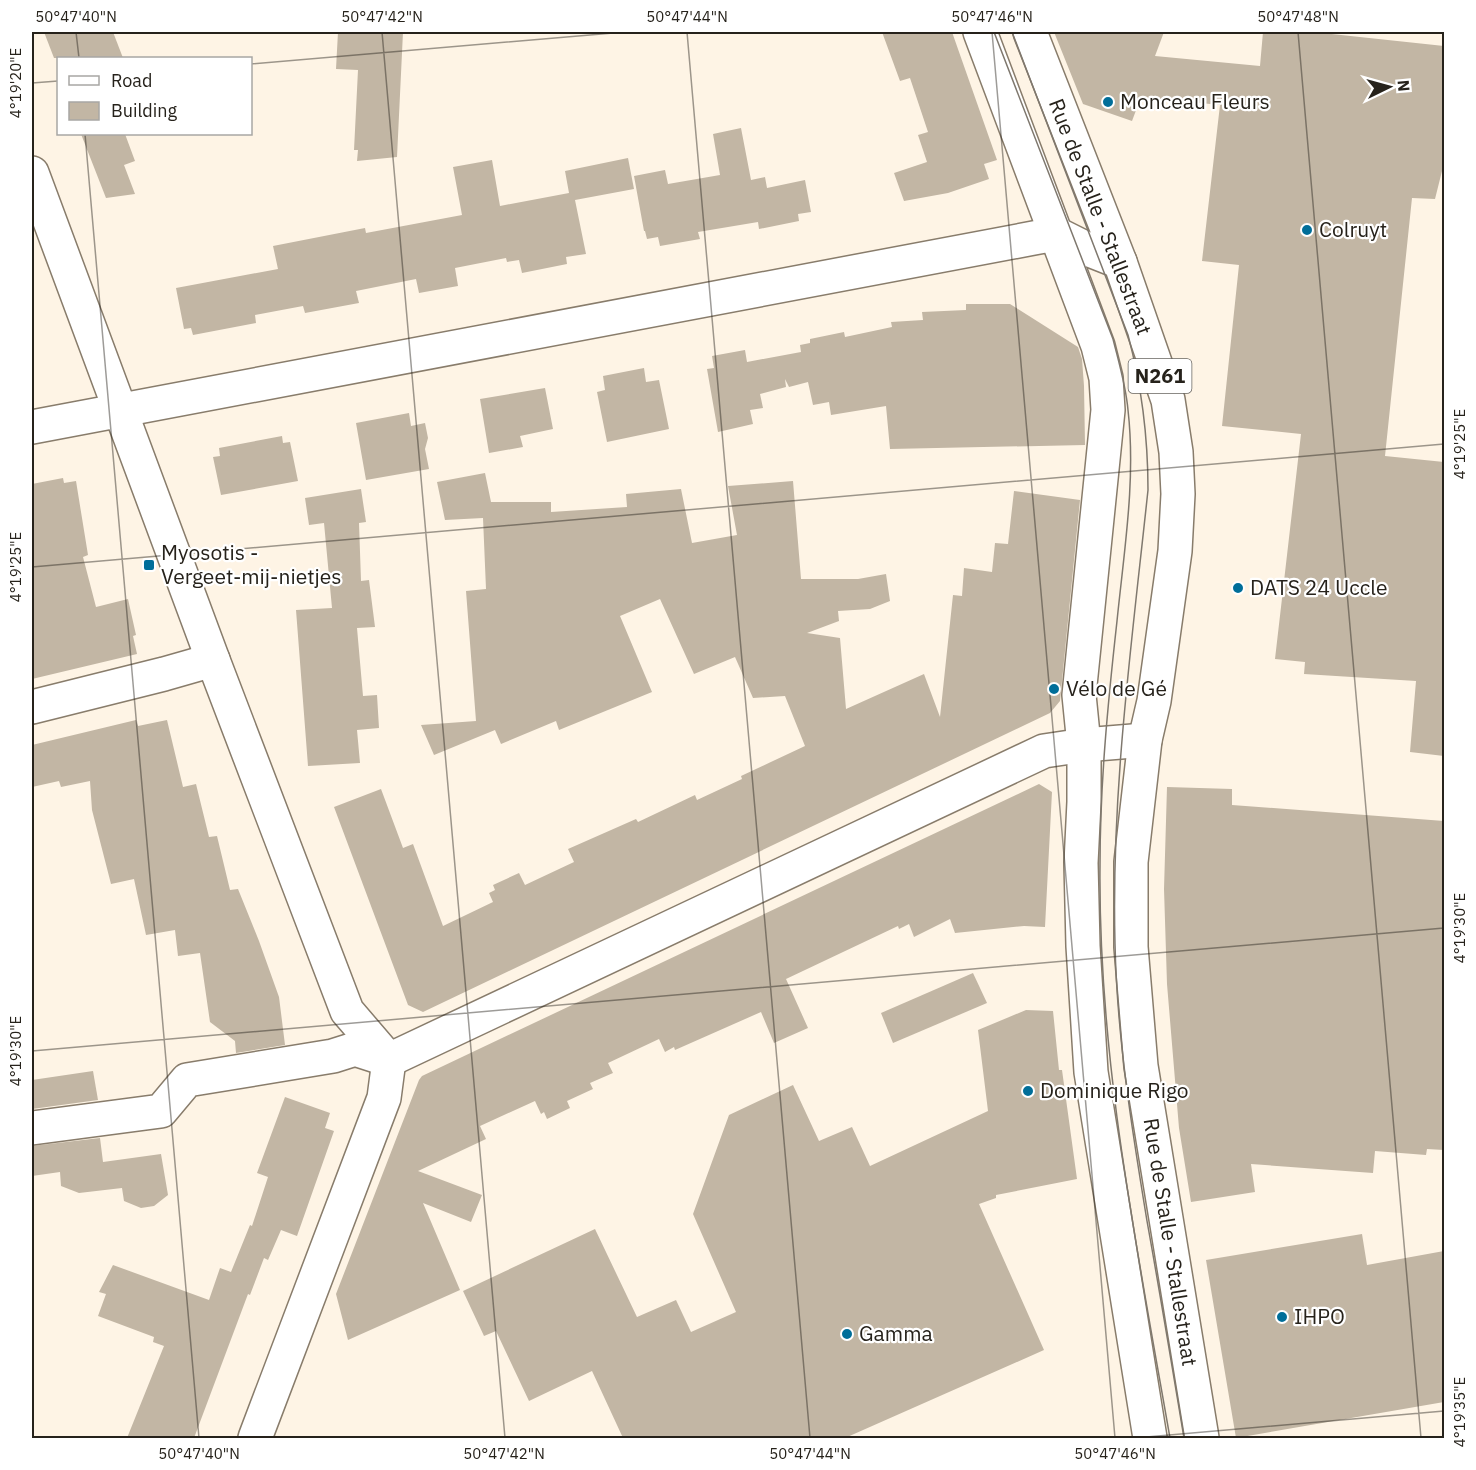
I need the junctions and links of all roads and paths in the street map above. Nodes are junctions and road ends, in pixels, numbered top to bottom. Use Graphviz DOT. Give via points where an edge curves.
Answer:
graph roads {
  1 [pos="980,32"];
  2 [pos="1030,32"];
  3 [pos="32,174"];
  4 [pos="1057,234"];
  5 [pos="1120,262"];
  6 [pos="120,411"];
  7 [pos="32,427"];
  8 [pos="213,660"];
  9 [pos="32,707"];
  10 [pos="1146,741"];
  11 [pos="1084,745"];
  12 [pos="389,1060"];
  13 [pos="32,1128"];
  14 [pos="255,1438"];
  15 [pos="1150,1438"];
  16 [pos="1202,1438"];
  1 -- 4 [label="street, N261"];
  2 -- 5 [label="street, Rue de Stalle - Stallestraat / N261"];
  3 -- 6 [label="street"];
  4 -- 5 [label="street"];
  4 -- 6 [label="street"];
  4 -- 11 [label="street, N261" via="1098,346 1108,410 1079,695"];
  5 -- 10 [label="street, Rue de Stalle - Stallestraat / N261" via="1168,400 1176,452 1175,551"];
  6 -- 7 [label="street"];
  6 -- 8 [label="street"];
  8 -- 9 [label="street"];
  8 -- 12 [label="street" via="347,1011"];
  10 -- 11 [label="street"];
  10 -- 16 [label="street, Rue de Stalle - Stallestraat / N261" via="1131,862 1132,959 1141,1066"];
  11 -- 12 [label="street" via="1044,751"];
  11 -- 15 [label="street, N261" via="1083,946 1091,1072"];
  12 -- 13 [label="street" via="355,1049 188,1080 161,1111"];
  12 -- 14 [label="street" via="384,1098"];
}
